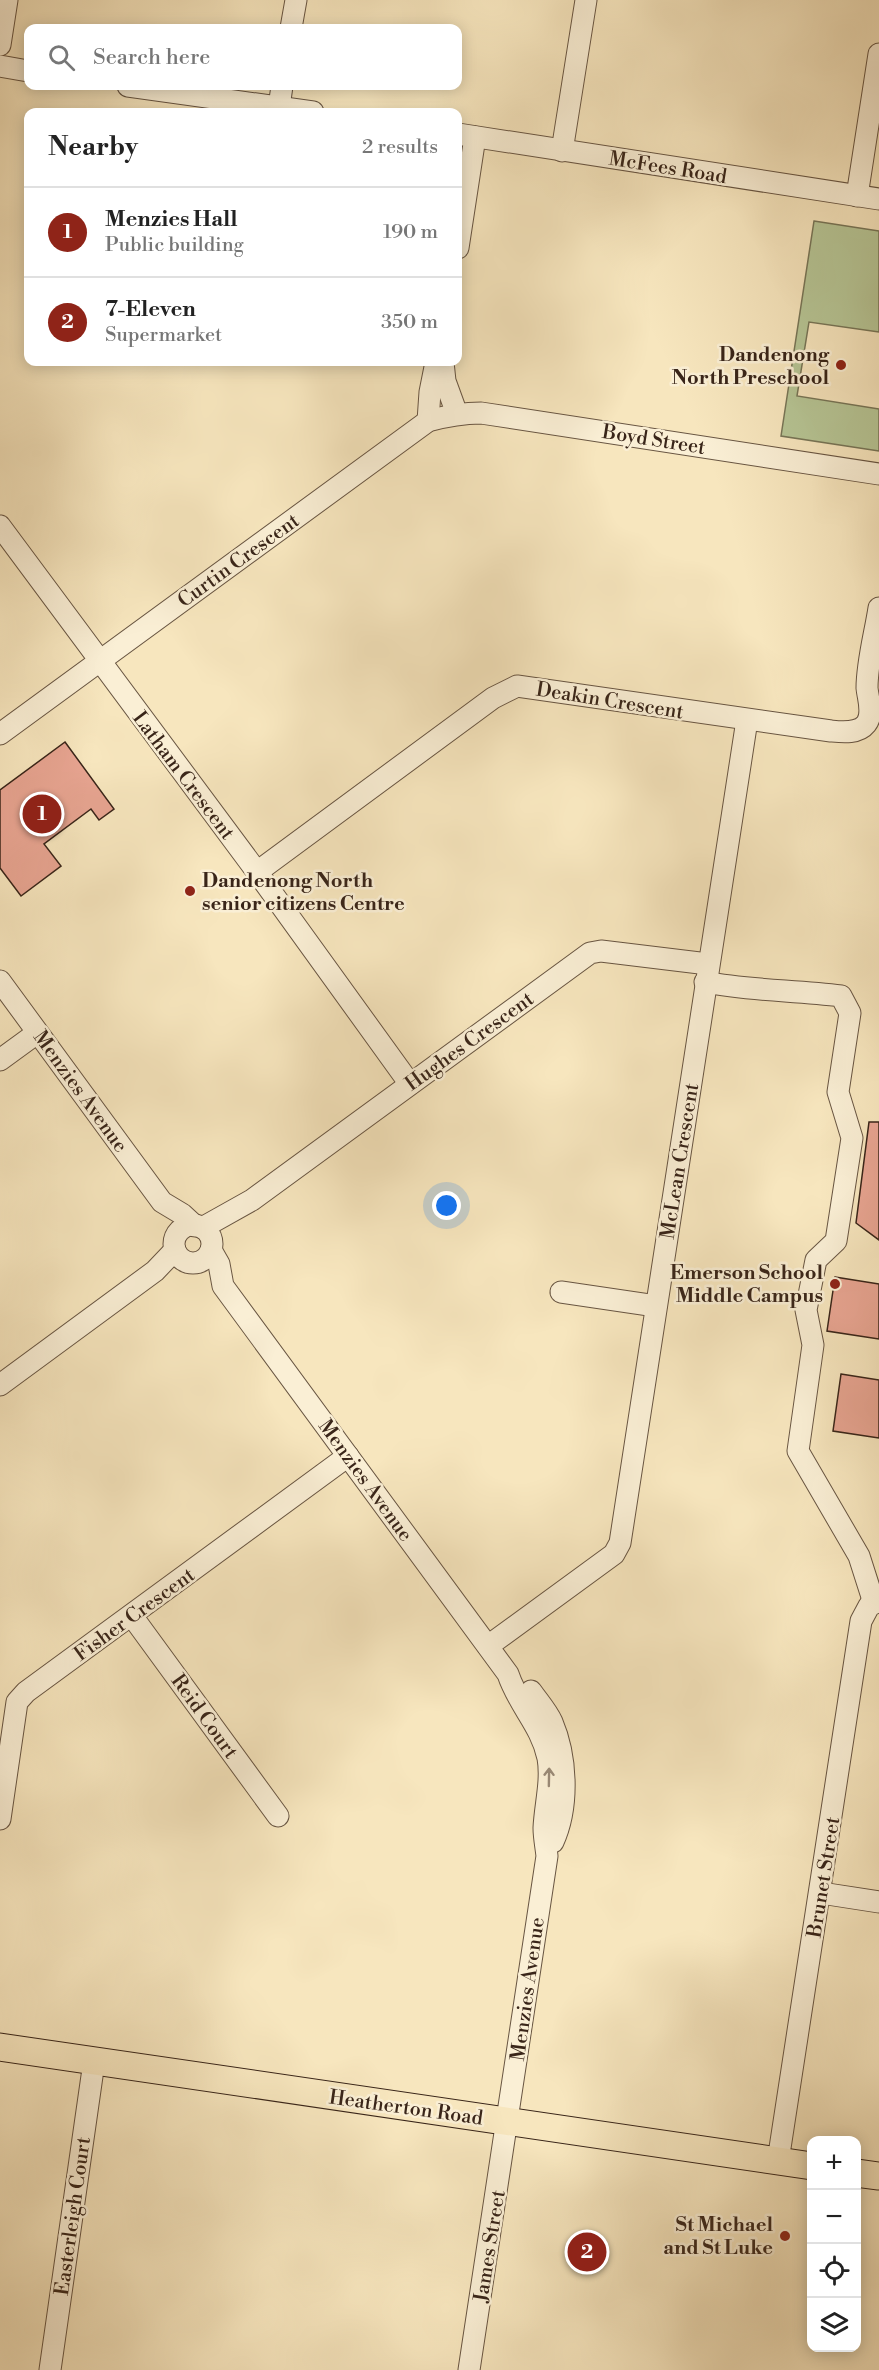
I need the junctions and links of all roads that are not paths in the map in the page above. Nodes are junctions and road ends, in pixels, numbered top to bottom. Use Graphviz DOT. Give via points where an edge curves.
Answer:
graph roads {
  1 [pos="7,0"];
  2 [pos="296,0"];
  3 [pos="586,0"];
  4 [pos="292,24"];
  5 [pos="0,45"];
  6 [pos="879,54"];
  7 [pos="0,66"];
  8 [pos="24,69"];
  9 [pos="141,90"];
  10 [pos="281,90"];
  11 [pos="186,104"];
  12 [pos="279,107"];
  13 [pos="286,108"];
  14 [pos="466,136"];
  15 [pos="562,151"];
  16 [pos="462,192"];
  17 [pos="857,196"];
  18 [pos="879,199"];
  19 [pos="435,366"];
  20 [pos="443,366"];
  21 [pos="458,414"];
  22 [pos="428,421"];
  23 [pos="879,474"];
  24 [pos="0,526"];
  25 [pos="879,608"];
  26 [pos="99,662"];
  27 [pos="747,720"];
  28 [pos="0,734"];
  29 [pos="256,872"];
  30 [pos="707,973"];
  31 [pos="0,981"];
  32 [pos="37,1033"];
  33 [pos="0,1060"];
  34 [pos="410,1084"];
  35 [pos="162,1202"];
  36 [pos="205,1237"];
  37 [pos="182,1253"];
  38 [pos="223,1286"];
  39 [pos="561,1292"];
  40 [pos="656,1306"];
  41 [pos="0,1385"];
  42 [pos="348,1456"];
  43 [pos="877,1602"];
  44 [pos="132,1616"];
  45 [pos="488,1646"];
  46 [pos="278,1815"];
  47 [pos="0,1819"];
  48 [pos="821,1893"];
  49 [pos="879,1902"];
  50 [pos="0,2047"];
  51 [pos="94,2062"];
  52 [pos="507,2122"];
  53 [pos="778,2161"];
  54 [pos="807,2165"];
  55 [pos="861,2174"];
  56 [pos="879,2176"];
  57 [pos="50,2370"];
  58 [pos="469,2370"];
  1 -- 5 [label="street"];
  2 -- 4 [label="street"];
  3 -- 15 [label="street"];
  6 -- 17 [label="street"];
  7 -- 8 [label="street"];
  9 -- 11 [label="street"];
  10 -- 12 [label="street"];
  11 -- 12 [label="street"];
  12 -- 13 [label="street"];
  14 -- 15 [label="street, McFees Road"];
  14 -- 16 [label="street"];
  15 -- 17 [label="street, McFees Road"];
  17 -- 18 [label="street, McFees Road"];
  19 -- 22 [label="street"];
  20 -- 21 [label="street"];
  21 -- 22 [label="street, Boyd Street"];
  21 -- 23 [label="street, Boyd Street" via="481,413"];
  22 -- 26 [label="street, Curtin Crescent"];
  24 -- 26 [label="street, Latham Crescent"];
  25 -- 27 [label="street, Deakin Crescent" via="867,685 870,714 865,726 842,732"];
  26 -- 28 [label="street, Curtin Crescent"];
  26 -- 29 [label="street, Latham Crescent"];
  27 -- 29 [label="street, Deakin Crescent" via="517,686 493,698"];
  27 -- 30 [label="street, McLean Crescent"];
  29 -- 34 [label="street, Latham Crescent"];
  30 -- 34 [label="street, Hughes Crescent" via="601,951 590,953"];
  30 -- 40 [label="street, McLean Crescent"];
  30 -- 43 [label="street, Hughes Crescent" via="730,987 841,996 850,1013 838,1092 852,1138 836,1241 816,1260 806,1310 813,1345 798,1450 859,1556"];
  31 -- 32 [label="street, Menzies Avenue"];
  32 -- 33 [label="street"];
  32 -- 35 [label="street, Menzies Avenue"];
  34 -- 36 [label="street, Hughes Crescent"];
  35 -- 36 [label="street, Menzies Avenue"];
  35 -- 37 [label="street, Menzies Avenue" via="167,1224"];
  36 -- 37 [label="street" via="205,1259"];
  36 -- 37 [label="street" via="183,1229"];
  36 -- 38 [label="street, Menzies Avenue" via="219,1264"];
  37 -- 38 [label="street, Menzies Avenue"];
  37 -- 41 [label="street"];
  38 -- 42 [label="street, Menzies Avenue"];
  39 -- 40 [label="street"];
  40 -- 45 [label="street, McLean Crescent" via="620,1543 614,1554"];
  42 -- 44 [label="street, Fisher Crescent"];
  42 -- 45 [label="street, Menzies Avenue"];
  43 -- 48 [label="street, Brunet Street" via="864,1612 861,1621"];
  44 -- 46 [label="street, Reid Court"];
  44 -- 47 [label="street, Fisher Crescent" via="17,1702"];
  45 -- 52 [label="street, Menzies Avenue" via="539,1728 549,1775 544,1830 547,1856"];
  48 -- 49 [label="street"];
  48 -- 53 [label="street, Brunet Street"];
  50 -- 51 [label="main road, Heatherton Road"];
  51 -- 52 [label="main road, Heatherton Road"];
  51 -- 57 [label="street, Easterleigh Court"];
  52 -- 53 [label="main road, Heatherton Road"];
  52 -- 58 [label="street, James Street"];
  53 -- 54 [label="main road, Heatherton Road"];
  55 -- 56 [label="main road"];
}
